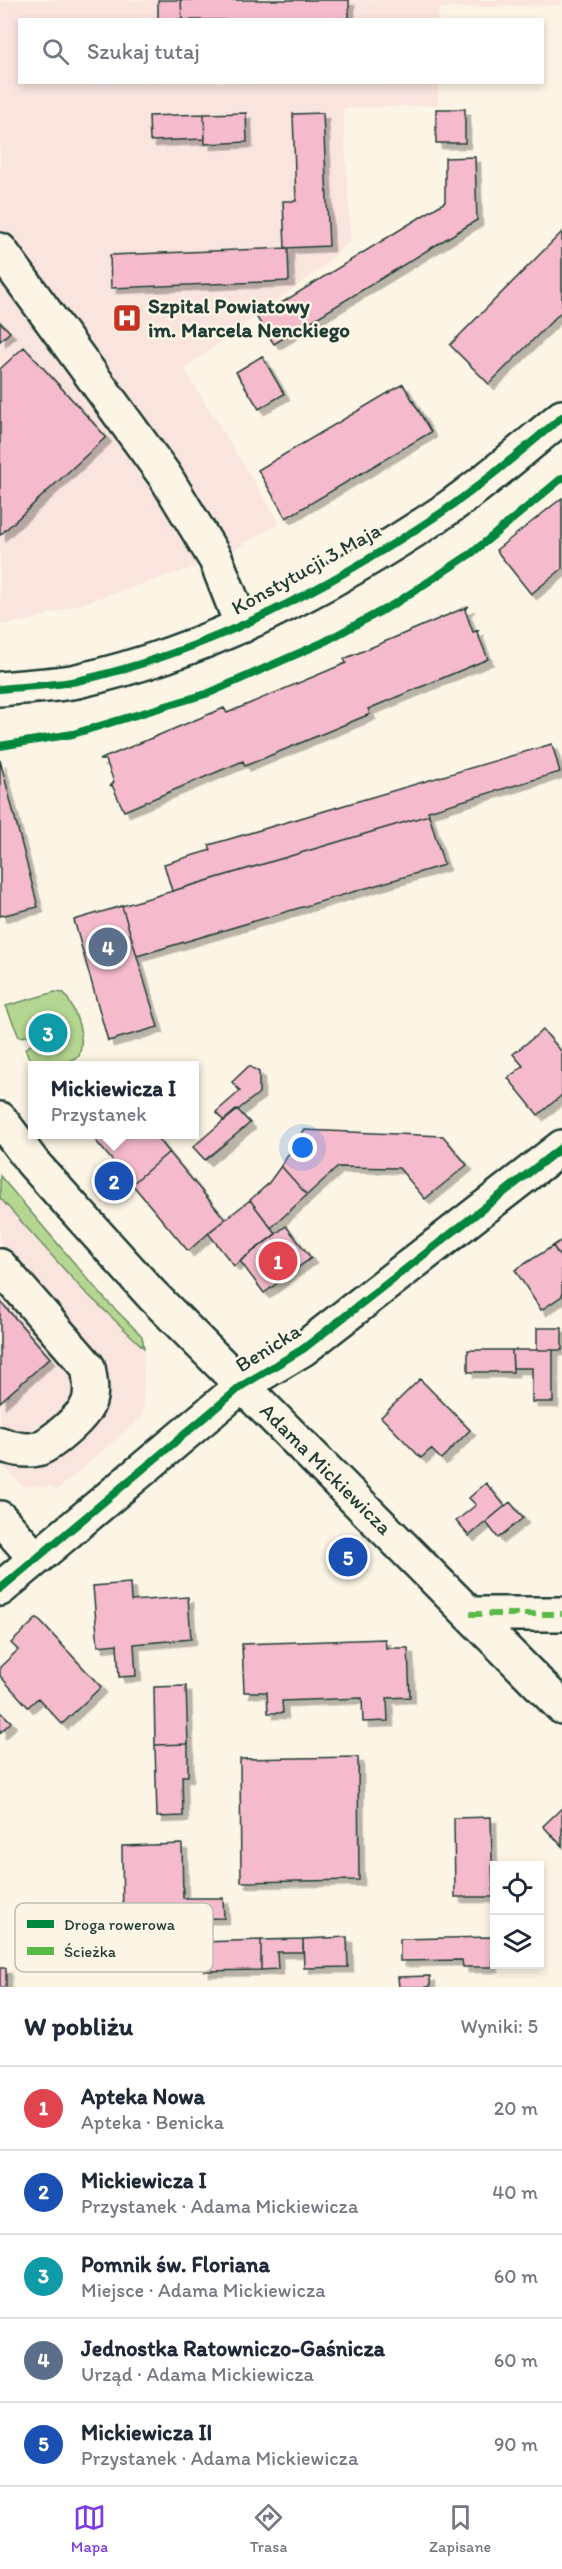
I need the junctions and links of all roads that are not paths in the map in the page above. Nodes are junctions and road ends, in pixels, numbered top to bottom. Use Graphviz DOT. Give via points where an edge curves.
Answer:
graph roads {
  1 [pos="0,250"];
  2 [pos="562,417"];
  3 [pos="242,626"];
  4 [pos="0,689"];
  5 [pos="0,1119"];
  6 [pos="562,1147"];
  7 [pos="0,1266"];
  8 [pos="243,1385"];
  9 [pos="0,1444"];
  10 [pos="0,1518"];
  11 [pos="35,1558"];
  12 [pos="0,1589"];
  13 [pos="470,1614"];
  14 [pos="562,1614"];
  15 [pos="562,1707"];
  1 -- 3 [label="street" via="165,476 216,560"];
  2 -- 3 [label="street, Konstytucji 3 Maja" via="442,512 315,590"];
  3 -- 4 [label="street, Konstytucji 3 Maja" via="178,652 76,681"];
  5 -- 8 [label="street, Adama Mickiewicza" via="78,1215"];
  6 -- 8 [label="street, Benicka" via="303,1349"];
  7 -- 9 [label="street" via="88,1367 91,1389 88,1405 75,1422 37,1449"];
  8 -- 11 [label="street, Benicka"];
  8 -- 13 [label="street, Adama Mickiewicza"];
  10 -- 11 [label="street"];
  11 -- 12 [label="street, Benicka"];
  13 -- 14 [label="street"];
  13 -- 15 [label="street, Adama Mickiewicza"];
}
